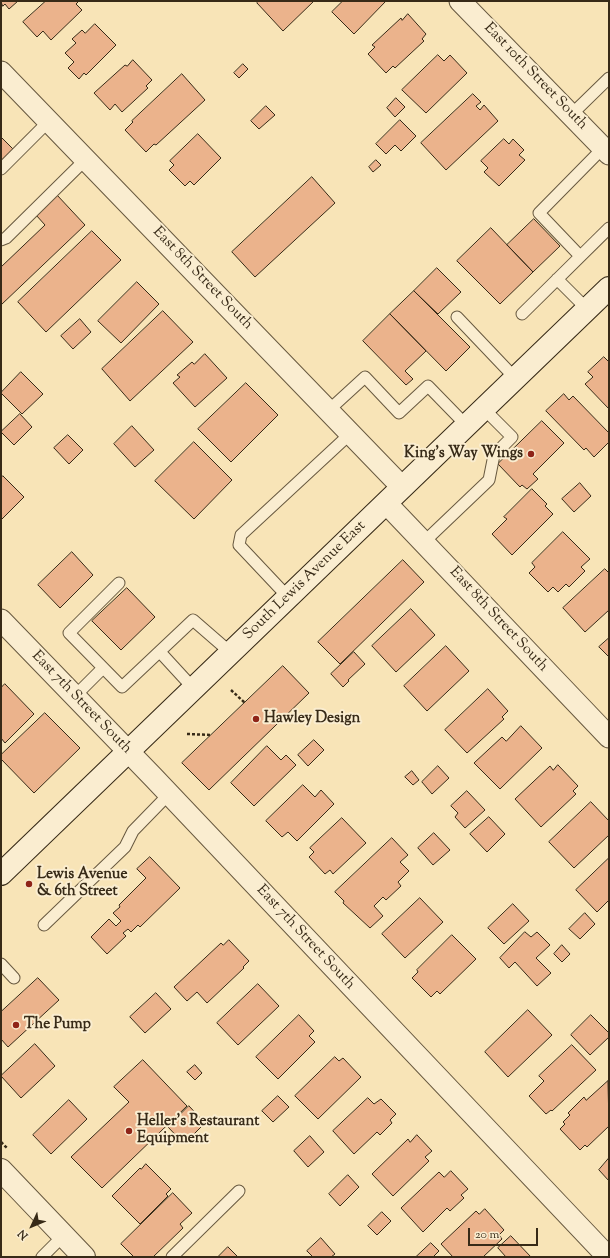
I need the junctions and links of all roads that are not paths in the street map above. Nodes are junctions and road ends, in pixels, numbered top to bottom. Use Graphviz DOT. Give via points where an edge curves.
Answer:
graph roads {
  1 [pos="460,1"];
  2 [pos="1,72"];
  3 [pos="609,78"];
  4 [pos="571,115"];
  5 [pos="49,121"];
  6 [pos="606,151"];
  7 [pos="86,160"];
  8 [pos="1,169"];
  9 [pos="609,228"];
  10 [pos="1,240"];
  11 [pos="580,256"];
  12 [pos="557,279"];
  13 [pos="609,288"];
  14 [pos="587,309"];
  15 [pos="522,314"];
  16 [pos="458,317"];
  17 [pos="516,378"];
  18 [pos="484,409"];
  19 [pos="329,410"];
  20 [pos="466,425"];
  21 [pos="351,433"];
  22 [pos="402,487"];
  23 [pos="386,503"];
  24 [pos="424,542"];
  25 [pos="119,583"];
  26 [pos="288,597"];
  27 [pos="1,620"];
  28 [pos="160,652"];
  29 [pos="231,653"];
  30 [pos="103,668"];
  31 [pos="194,688"];
  32 [pos="75,696"];
  33 [pos="609,737"];
  34 [pos="128,752"];
  35 [pos="169,794"];
  36 [pos="1,874"];
  37 [pos="44,925"];
  38 [pos="1,964"];
  39 [pos="14,978"];
  40 [pos="1,1170"];
  41 [pos="239,1191"];
  42 [pos="64,1235"];
  43 [pos="42,1257"];
  44 [pos="84,1257"];
  45 [pos="172,1257"];
  46 [pos="608,1257"];
  1 -- 4 [label="street, East 10th Street South"];
  2 -- 5 [label="street, East 8th Street South"];
  3 -- 4 [label="lane"];
  4 -- 6 [label="street, East 10th Street South"];
  5 -- 7 [label="street, East 8th Street South"];
  5 -- 8 [label="lane"];
  6 -- 11 [label="lane" via="539,213"];
  7 -- 10 [label="lane"];
  7 -- 19 [label="street, East 8th Street South"];
  9 -- 11 [label="lane"];
  11 -- 12 [label="lane"];
  12 -- 14 [label="lane"];
  12 -- 15 [label="lane"];
  13 -- 14 [label="main road, South Lewis Avenue East"];
  14 -- 17 [label="main road, South Lewis Avenue East"];
  16 -- 17 [label="lane"];
  17 -- 18 [label="main road, South Lewis Avenue East"];
  18 -- 20 [label="main road, South Lewis Avenue East"];
  18 -- 24 [label="lane" via="512,437 494,455 489,480"];
  19 -- 20 [label="lane" via="364,377 398,413 428,386"];
  19 -- 21 [label="street, East 8th Street South"];
  20 -- 22 [label="main road, South Lewis Avenue East"];
  21 -- 22 [label="street, East 8th Street South"];
  21 -- 26 [label="lane" via="241,536 239,545"];
  22 -- 23 [label="main road, South Lewis Avenue East"];
  23 -- 24 [label="street, East 8th Street South"];
  23 -- 26 [label="main road, South Lewis Avenue East"];
  24 -- 33 [label="street, East 8th Street South"];
  25 -- 30 [label="lane" via="69,633"];
  26 -- 29 [label="main road, South Lewis Avenue East"];
  27 -- 32 [label="street, East 7th Street South"];
  28 -- 29 [label="lane" via="193,620"];
  28 -- 30 [label="lane" via="122,687"];
  28 -- 31 [label="lane"];
  29 -- 31 [label="main road, South Lewis Avenue East"];
  30 -- 32 [label="lane"];
  31 -- 34 [label="main road, South Lewis Avenue East"];
  32 -- 34 [label="street, East 7th Street South"];
  34 -- 35 [label="street, East 7th Street South"];
  34 -- 36 [label="main road, South Lewis Avenue East"];
  35 -- 37 [label="lane" via="132,831 125,846"];
  35 -- 46 [label="street, East 7th Street South"];
  38 -- 39 [label="lane"];
  40 -- 42 [label="main road"];
  41 -- 45 [label="lane"];
  42 -- 43 [label="lane"];
  42 -- 44 [label="main road"];
}
